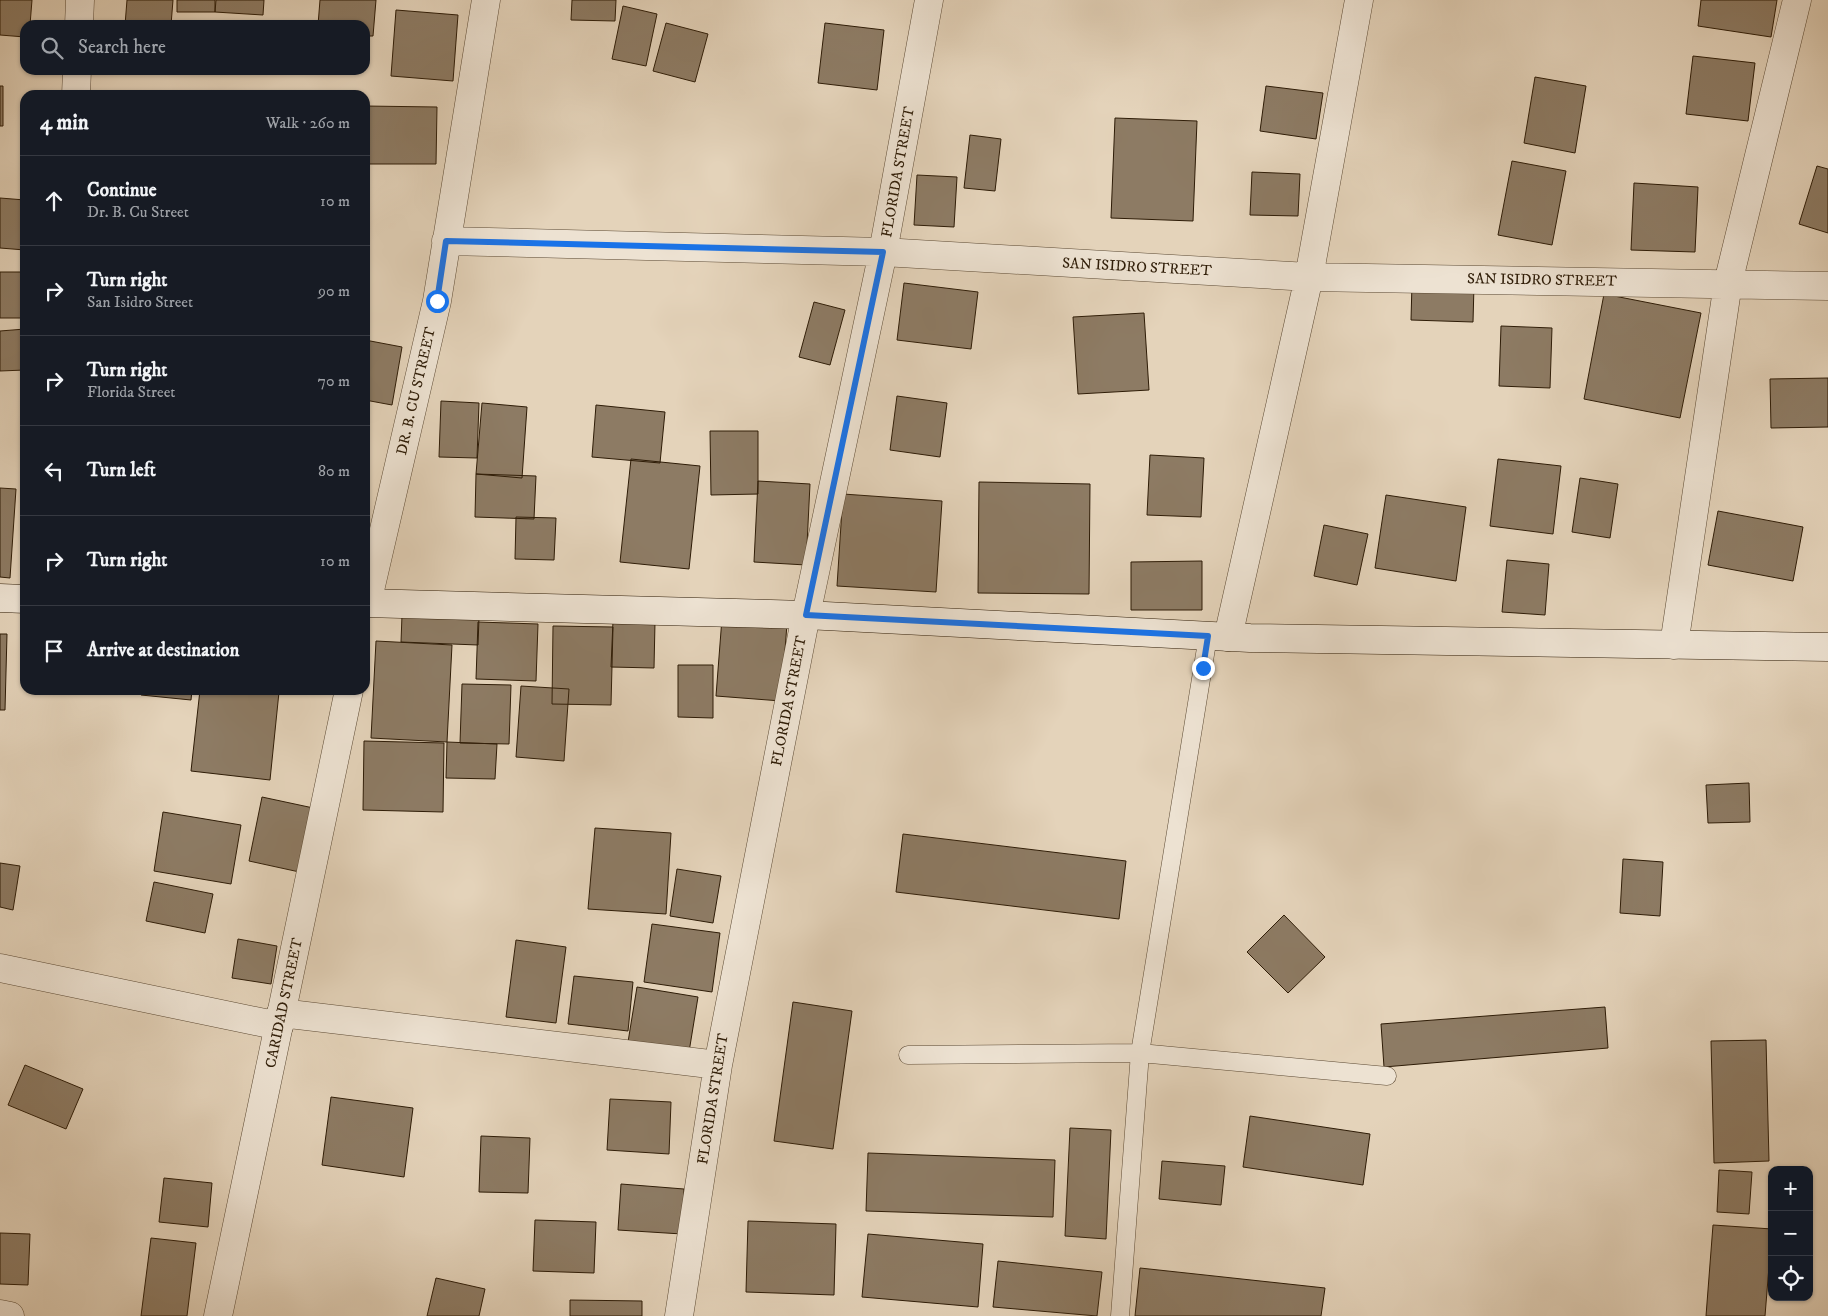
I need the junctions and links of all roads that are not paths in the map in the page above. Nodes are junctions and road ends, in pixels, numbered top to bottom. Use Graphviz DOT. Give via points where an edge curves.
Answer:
graph roads {
  1 [pos="80,0"];
  2 [pos="486,0"];
  3 [pos="929,0"];
  4 [pos="1360,0"];
  5 [pos="1797,0"];
  6 [pos="79,20"];
  7 [pos="77,75"];
  8 [pos="76,90"];
  9 [pos="446,241"];
  10 [pos="883,252"];
  11 [pos="1309,277"];
  12 [pos="1728,283"];
  13 [pos="1828,286"];
  14 [pos="370,589"];
  15 [pos="0,598"];
  16 [pos="20,600"];
  17 [pos="370,606"];
  18 [pos="806,615"];
  19 [pos="1218,636"];
  20 [pos="1674,645"];
  21 [pos="1828,647"];
  22 [pos="348,695"];
  23 [pos="0,968"];
  24 [pos="280,1020"];
  25 [pos="1140,1053"];
  26 [pos="908,1055"];
  27 [pos="718,1065"];
  28 [pos="1387,1076"];
  29 [pos="0,1314"];
  30 [pos="10,1316"];
  31 [pos="218,1316"];
  32 [pos="679,1316"];
  33 [pos="1120,1316"];
  1 -- 6 [label="street"];
  2 -- 9 [label="street, DR. B. CU STREET"];
  3 -- 10 [label="street, FLORIDA STREET"];
  4 -- 11 [label="street"];
  5 -- 12 [label="street"];
  7 -- 8 [label="street"];
  9 -- 10 [label="street, SAN ISIDRO STREET"];
  9 -- 14 [label="street, DR. B. CU STREET" via="437,301"];
  10 -- 11 [label="street, SAN ISIDRO STREET"];
  10 -- 18 [label="street, FLORIDA STREET"];
  11 -- 12 [label="street, SAN ISIDRO STREET"];
  11 -- 19 [label="street"];
  12 -- 13 [label="street, SAN ISIDRO STREET"];
  12 -- 20 [label="street"];
  15 -- 16 [label="street"];
  17 -- 18 [label="street"];
  18 -- 19 [label="street"];
  18 -- 27 [label="street, FLORIDA STREET"];
  19 -- 20 [label="street"];
  19 -- 25 [label="lane"];
  20 -- 21 [label="street"];
  22 -- 24 [label="street, CARIDAD STREET"];
  23 -- 24 [label="street"];
  24 -- 27 [label="street"];
  24 -- 31 [label="street, CARIDAD STREET"];
  25 -- 26 [label="lane"];
  25 -- 28 [label="lane"];
  25 -- 33 [label="lane"];
  27 -- 32 [label="street, FLORIDA STREET"];
  29 -- 30 [label="street"];
}
